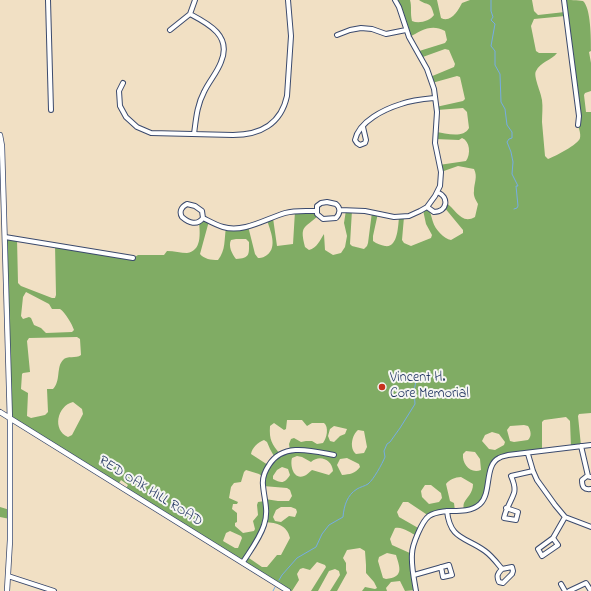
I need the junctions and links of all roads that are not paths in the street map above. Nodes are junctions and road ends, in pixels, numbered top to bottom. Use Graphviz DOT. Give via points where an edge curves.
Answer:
graph roads {
  1 [pos="48,0"];
  2 [pos="195,0"];
  3 [pos="288,0"];
  4 [pos="564,0"];
  5 [pos="397,1"];
  6 [pos="190,14"];
  7 [pos="170,30"];
  8 [pos="406,30"];
  9 [pos="337,35"];
  10 [pos="123,83"];
  11 [pos="435,98"];
  12 [pos="51,110"];
  13 [pos="578,125"];
  14 [pos="363,127"];
  15 [pos="194,134"];
  16 [pos="0,135"];
  17 [pos="438,192"];
  18 [pos="427,207"];
  19 [pos="340,210"];
  20 [pos="316,211"];
  21 [pos="203,218"];
  22 [pos="5,237"];
  23 [pos="133,258"];
  24 [pos="0,412"];
  25 [pos="10,418"];
  26 [pos="591,445"];
  27 [pos="581,446"];
  28 [pos="528,454"];
  29 [pos="334,455"];
  30 [pos="532,471"];
  31 [pos="590,477"];
  32 [pos="591,489"];
  33 [pos="506,508"];
  34 [pos="447,511"];
  35 [pos="565,517"];
  36 [pos="591,527"];
  37 [pos="553,538"];
  38 [pos="242,562"];
  39 [pos="441,567"];
  40 [pos="502,569"];
  41 [pos="414,575"];
  42 [pos="8,576"];
  43 [pos="562,584"];
  44 [pos="7,591"];
  45 [pos="54,591"];
  46 [pos="288,591"];
  47 [pos="416,591"];
  48 [pos="565,591"];
  49 [pos="569,591"];
  50 [pos="590,591"];
  1 -- 12 [label="street"];
  2 -- 6 [label="street"];
  3 -- 15 [label="street" via="291,36 287,96 278,118 266,128 250,134"];
  4 -- 13 [label="street"];
  5 -- 8 [label="street"];
  6 -- 7 [label="street"];
  6 -- 15 [label="street" via="208,23 219,34 224,51 221,62 200,99"];
  8 -- 9 [label="street" via="386,34 361,28"];
  8 -- 11 [label="street" via="427,69"];
  10 -- 15 [label="street" via="119,91 120,106 126,117 137,127 151,133"];
  11 -- 14 [label="street" via="392,107 375,116"];
  11 -- 17 [label="street" via="435,143 441,176"];
  16 -- 22 [label="street"];
  17 -- 18 [label="street"];
  17 -- 18 [label="street" via="445,199 443,209 434,212"];
  18 -- 19 [label="street" via="404,217"];
  19 -- 20 [label="street" via="336,204 327,202 319,204"];
  19 -- 20 [label="street" via="338,216 333,219 320,218"];
  20 -- 21 [label="street" via="294,211 251,226 236,228 222,227"];
  21 -- 21 [label="street" via="202,211 195,206 187,204 181,209 182,217 190,222 196,223"];
  22 -- 23 [label="street"];
  22 -- 25 [label="street"];
  24 -- 25 [label="street, RED OAK HILL ROAD"];
  25 -- 38 [label="street, RED OAK HILL ROAD"];
  25 -- 42 [label="street"];
  26 -- 27 [label="street"];
  27 -- 28 [label="street"];
  27 -- 31 [label="street"];
  28 -- 30 [label="street"];
  28 -- 34 [label="street" via="508,455 494,462 485,495 481,503 474,508"];
  29 -- 38 [label="street" via="295,450 280,454 271,461 263,477 266,504 264,524"];
  30 -- 33 [label="street" via="511,476 514,493"];
  30 -- 35 [label="street"];
  31 -- 32 [label="street" via="583,478 582,487 586,490"];
  34 -- 40 [label="street" via="448,521 455,534 486,551"];
  34 -- 41 [label="street" via="429,516 423,523 413,546"];
  35 -- 36 [label="street"];
  35 -- 37 [label="street"];
  37 -- 37 [label="street" via="538,549 542,556 558,545"];
  38 -- 46 [label="street, RED OAK HILL ROAD"];
  39 -- 41 [label="street"];
  41 -- 47 [label="street"];
  42 -- 44 [label="street"];
  42 -- 45 [label="street"];
  43 -- 48 [label="street"];
  49 -- 50 [label="street" via="586,583"];
}
